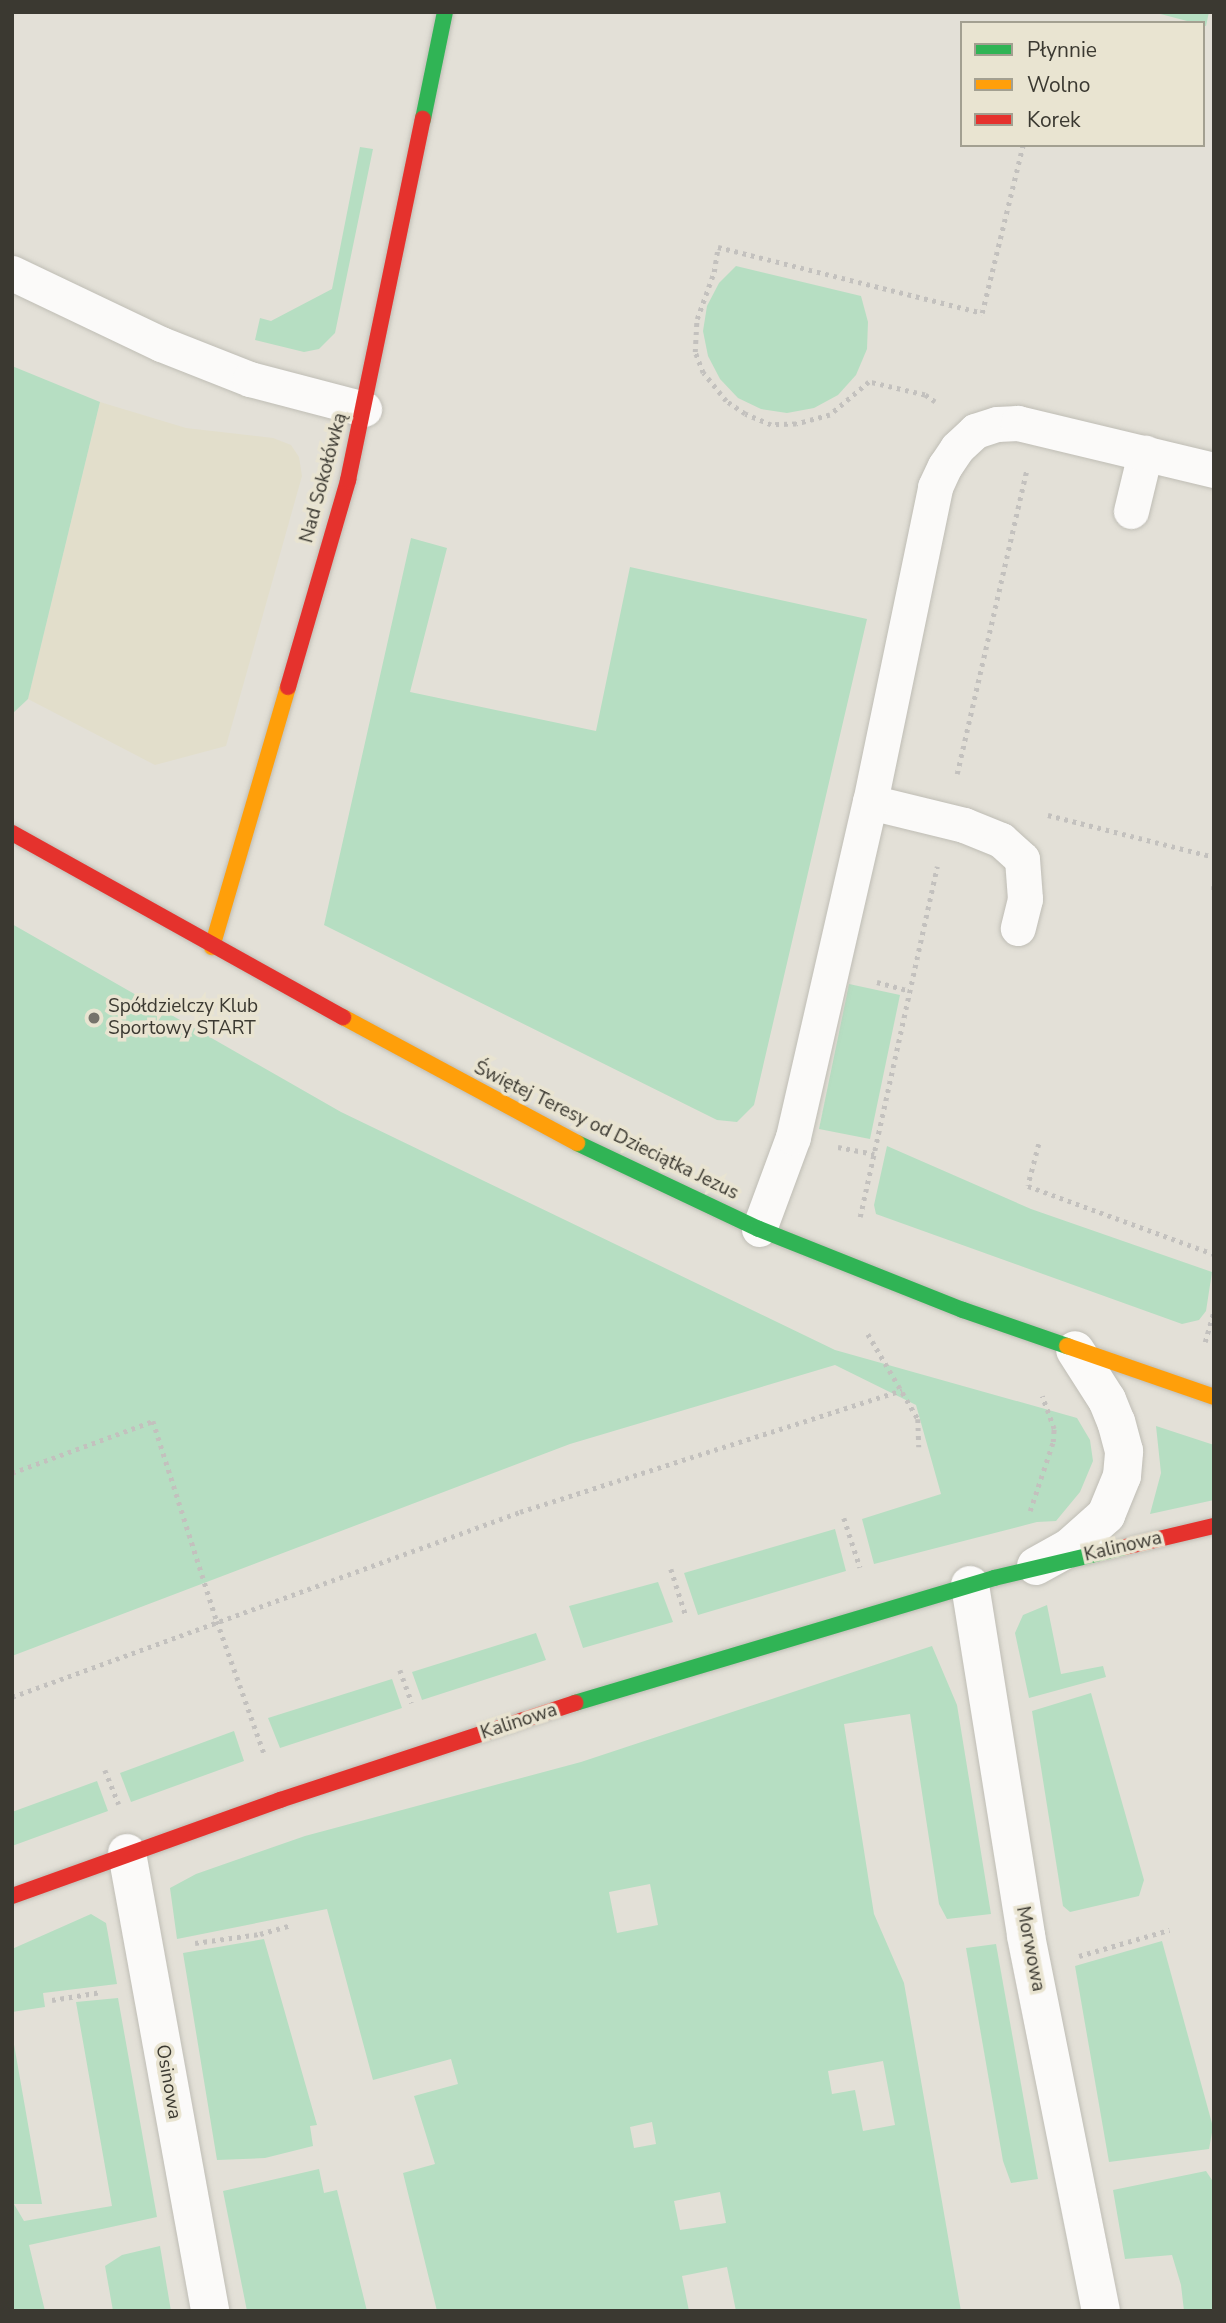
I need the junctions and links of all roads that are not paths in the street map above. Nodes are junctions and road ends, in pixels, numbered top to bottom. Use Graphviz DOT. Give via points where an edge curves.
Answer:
graph roads {
  1 [pos="445,12"];
  2 [pos="12,273"];
  3 [pos="364,409"];
  4 [pos="1145,453"];
  5 [pos="1214,470"];
  6 [pos="1131,511"];
  7 [pos="870,802"];
  8 [pos="12,833"];
  9 [pos="1017,928"];
  10 [pos="212,947"];
  11 [pos="760,1229"];
  12 [pos="1075,1350"];
  13 [pos="1214,1396"];
  14 [pos="1214,1526"];
  15 [pos="1025,1570"];
  16 [pos="970,1585"];
  17 [pos="127,1853"];
  18 [pos="12,1896"];
  19 [pos="210,2311"];
  20 [pos="1101,2311"];
  1 -- 3 [label="street, Nad Sokołówką"];
  2 -- 3 [label="lane" via="161,344 250,379"];
  3 -- 10 [label="street, Nad Sokołówką" via="348,480"];
  4 -- 5 [label="lane"];
  4 -- 6 [label="lane"];
  4 -- 7 [label="lane" via="1017,423 975,431 957,448 935,487"];
  7 -- 9 [label="lane" via="1001,840 1022,859 1025,900"];
  7 -- 11 [label="lane" via="793,1137"];
  8 -- 10 [label="street, Świętej Teresy od Dzieciątka Jezus"];
  10 -- 11 [label="street, Świętej Teresy od Dzieciątka Jezus" via="488,1098"];
  11 -- 12 [label="street, Świętej Teresy od Dzieciątka Jezus"];
  12 -- 13 [label="street, Świętej Teresy od Dzieciątka Jezus"];
  12 -- 15 [label="street, Kalinowa" via="1116,1422 1124,1451 1122,1476 1106,1515 1069,1548"];
  14 -- 15 [label="street, Kalinowa"];
  15 -- 16 [label="street, Kalinowa"];
  16 -- 17 [label="street, Kalinowa" via="586,1700"];
  16 -- 20 [label="street, Morwowa" via="1026,1936"];
  17 -- 18 [label="street, Kalinowa"];
  17 -- 19 [label="street, Osinowa"];
}
